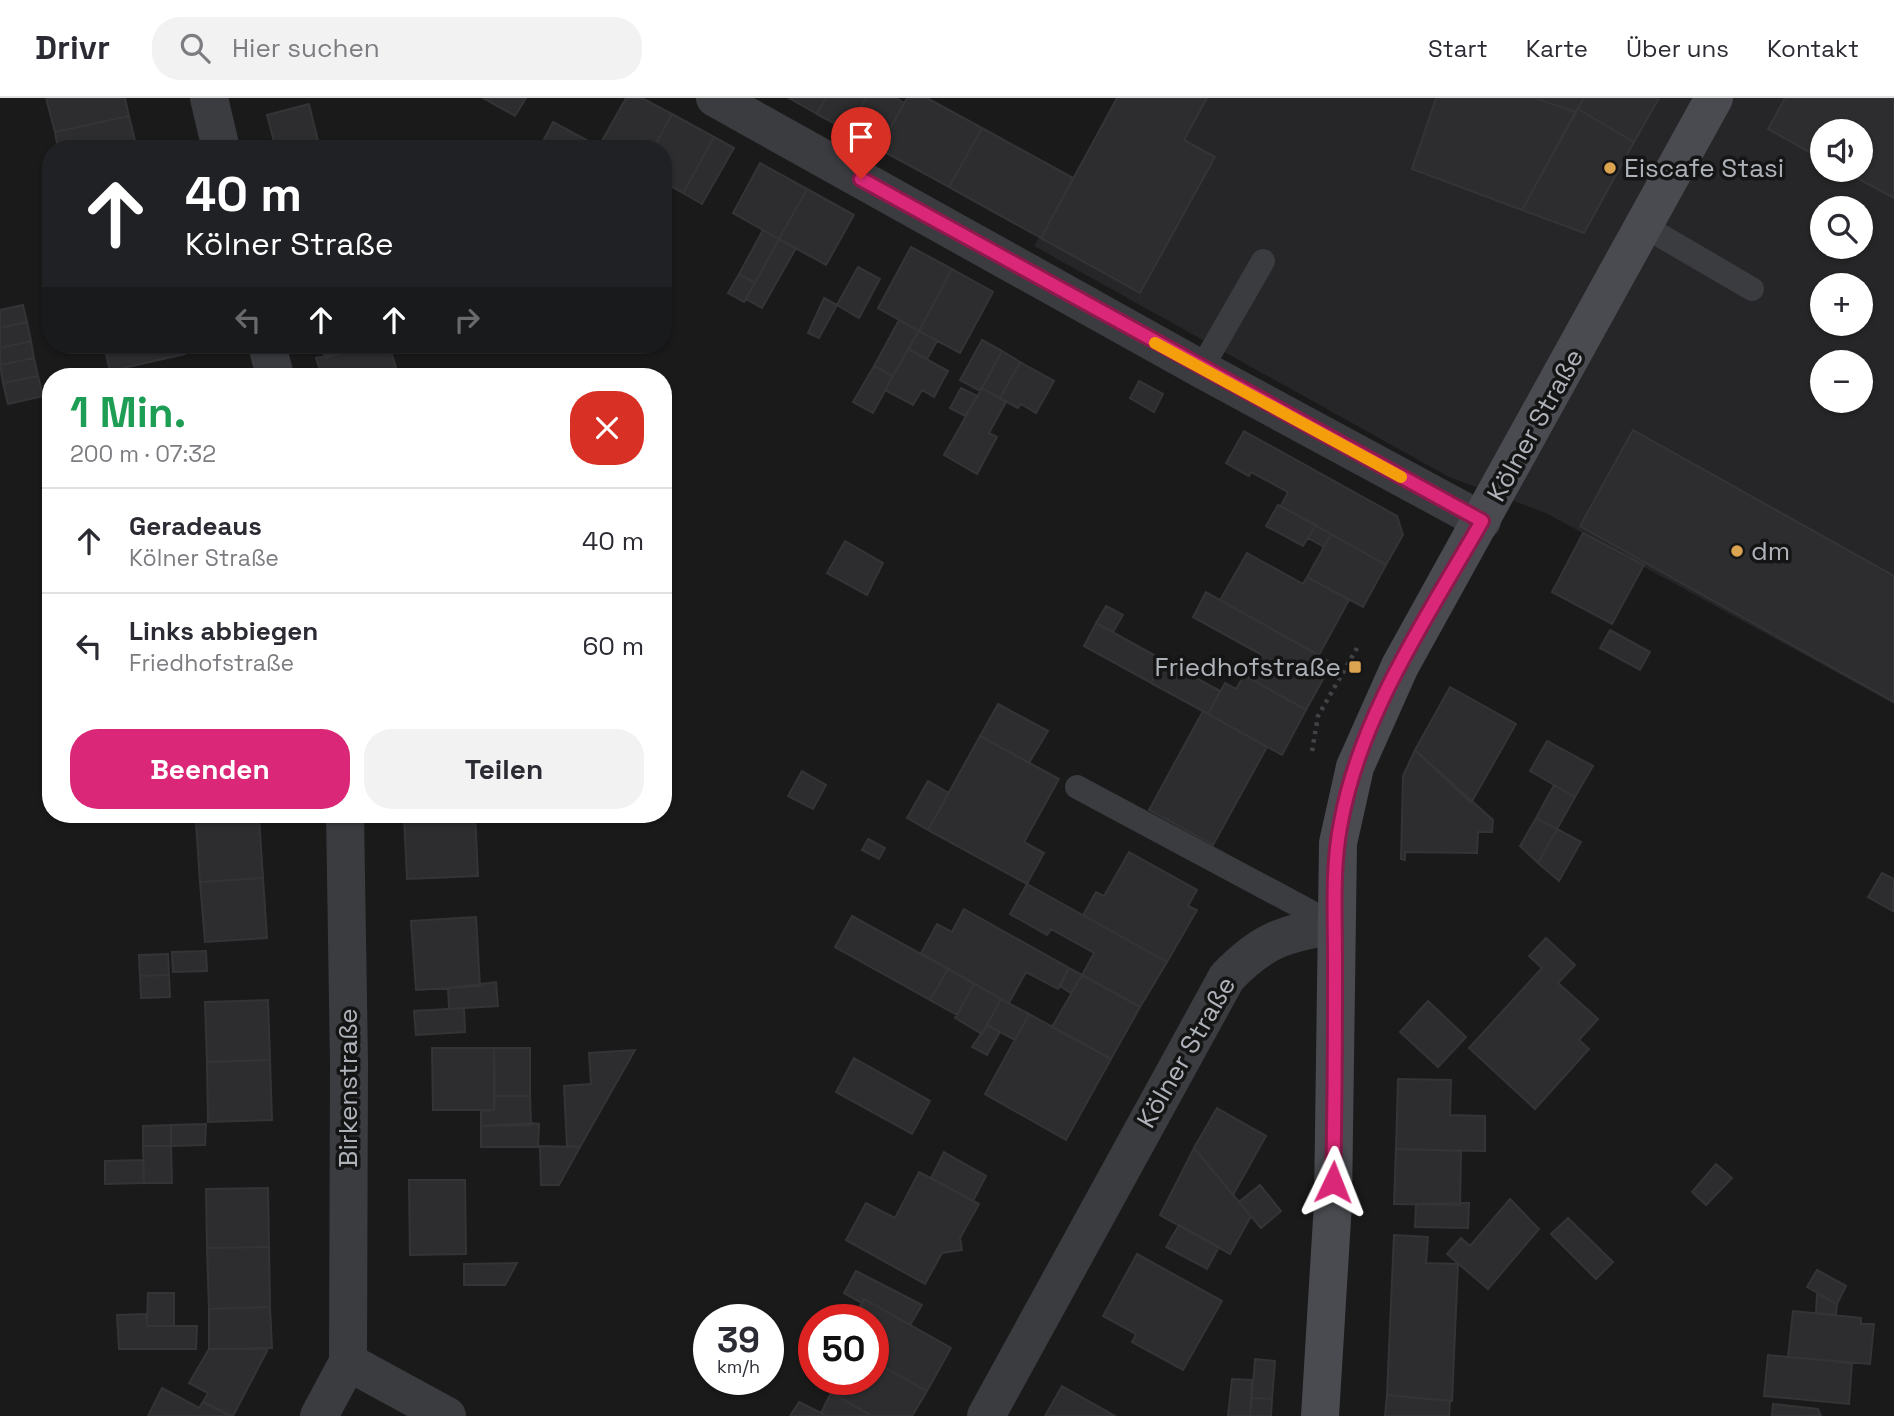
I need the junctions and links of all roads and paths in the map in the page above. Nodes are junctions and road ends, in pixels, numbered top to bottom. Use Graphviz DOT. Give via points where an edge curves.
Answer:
graph roads {
  1 [pos="209,98"];
  2 [pos="715,98"];
  3 [pos="1714,98"];
  4 [pos="219,140"];
  5 [pos="1644,226"];
  6 [pos="1264,261"];
  7 [pos="1752,289"];
  8 [pos="1201,369"];
  9 [pos="1482,521"];
  10 [pos="1077,787"];
  11 [pos="345,823"];
  12 [pos="1335,925"];
  13 [pos="348,1362"];
  14 [pos="319,1416"];
  15 [pos="447,1416"];
  16 [pos="986,1416"];
  17 [pos="1320,1416"];
  1 -- 4 [label="street"];
  2 -- 8 [label="street"];
  3 -- 5 [label="main road, Kölner Straße"];
  5 -- 7 [label="lane"];
  5 -- 9 [label="main road, Kölner Straße"];
  6 -- 8 [label="lane"];
  8 -- 9 [label="street"];
  9 -- 12 [label="main road, Kölner Straße" via="1400,666 1355,767 1338,843"];
  10 -- 12 [label="lane"];
  11 -- 13 [label="street, Birkenstraße"];
  12 -- 16 [label="street, Kölner Straße" via="1279,936 1250,953 1227,977"];
  12 -- 17 [label="main road" via="1332,1203"];
  13 -- 14 [label="street, Birkenstraße"];
  13 -- 15 [label="street"];
}
